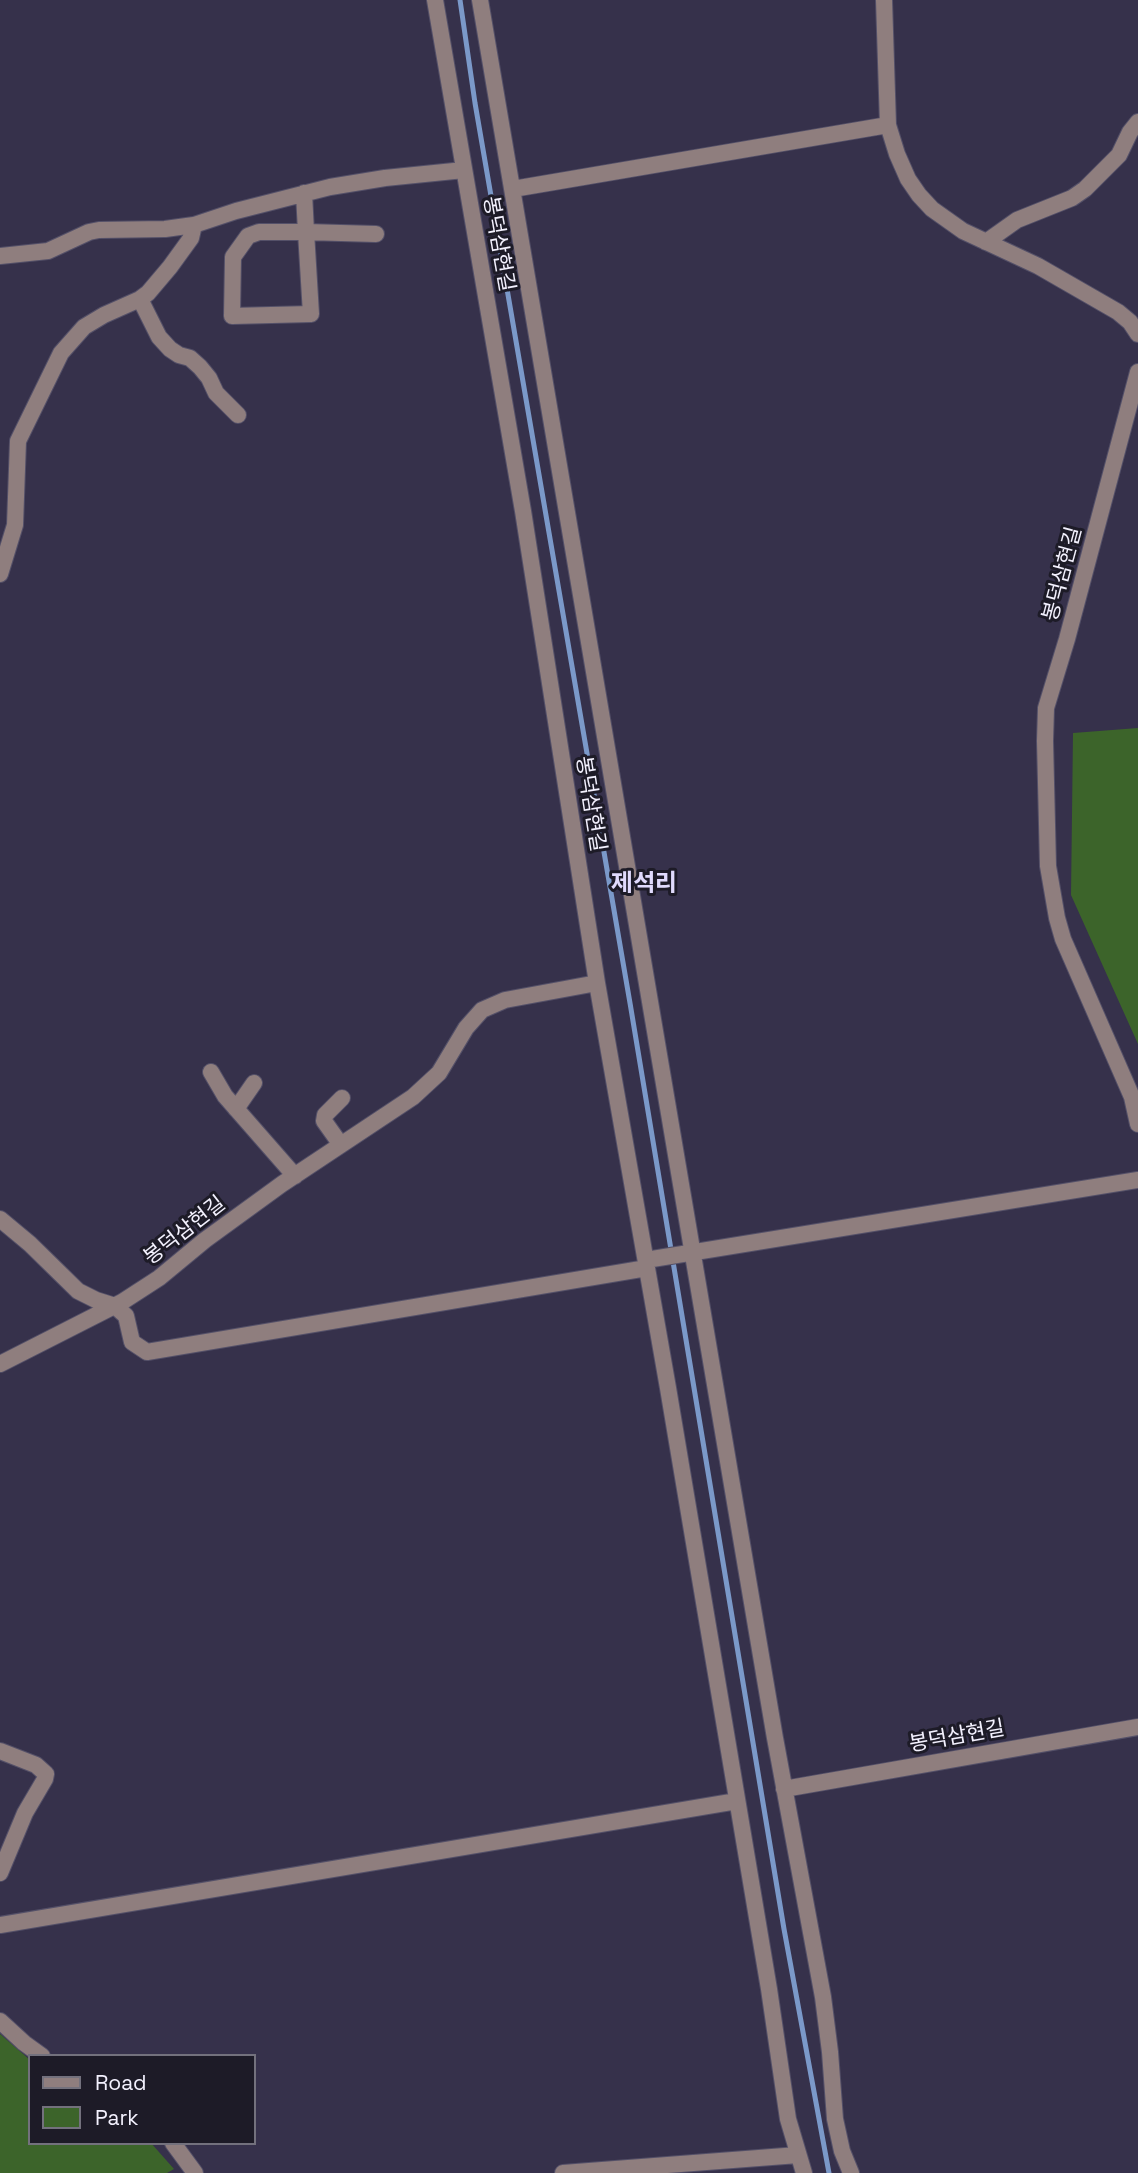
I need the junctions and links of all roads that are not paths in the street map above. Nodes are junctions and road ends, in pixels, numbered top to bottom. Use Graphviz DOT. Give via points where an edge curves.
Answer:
graph roads {
  1 [pos="435,0"];
  2 [pos="481,0"];
  3 [pos="884,0"];
  4 [pos="1138,122"];
  5 [pos="888,125"];
  6 [pos="464,170"];
  7 [pos="513,189"];
  8 [pos="304,193"];
  9 [pos="194,225"];
  10 [pos="306,232"];
  11 [pos="376,234"];
  12 [pos="986,242"];
  13 [pos="0,256"];
  14 [pos="140,299"];
  15 [pos="1138,334"];
  16 [pos="1138,372"];
  17 [pos="1135,398"];
  18 [pos="237,415"];
  19 [pos="0,575"];
  20 [pos="597,983"];
  21 [pos="211,1072"];
  22 [pos="254,1083"];
  23 [pos="342,1098"];
  24 [pos="236,1109"];
  25 [pos="1138,1124"];
  26 [pos="341,1145"];
  27 [pos="295,1175"];
  28 [pos="1138,1180"];
  29 [pos="0,1219"];
  30 [pos="689,1253"];
  31 [pos="651,1262"];
  32 [pos="115,1306"];
  33 [pos="0,1364"];
  34 [pos="1138,1727"];
  35 [pos="0,1751"];
  36 [pos="784,1789"];
  37 [pos="737,1801"];
  38 [pos="0,1873"];
  39 [pos="0,1925"];
  40 [pos="0,2021"];
  41 [pos="39,2054"];
  42 [pos="174,2145"];
  43 [pos="798,2155"];
  44 [pos="195,2173"];
  45 [pos="564,2173"];
  46 [pos="804,2173"];
  47 [pos="850,2173"];
  1 -- 6 [label="street, 봉덕삼현길"];
  2 -- 7 [label="street"];
  3 -- 5 [label="street"];
  4 -- 12 [label="street" via="1119,155 1085,189 1065,202 1017,219"];
  5 -- 7 [label="street, 봉덕삼현길"];
  5 -- 12 [label="street" via="908,179 919,195 946,220"];
  6 -- 8 [label="street" via="375,179"];
  6 -- 20 [label="street, 봉덕삼현길"];
  7 -- 30 [label="street"];
  8 -- 9 [label="street"];
  8 -- 10 [label="street"];
  9 -- 13 [label="street" via="99,230 48,251"];
  9 -- 14 [label="street" via="191,238 170,267"];
  10 -- 10 [label="street" via="310,314 232,316 233,257 240,245 259,232"];
  10 -- 11 [label="street"];
  12 -- 15 [label="street" via="1118,312"];
  14 -- 18 [label="street" via="159,337 200,367"];
  14 -- 19 [label="street" via="84,327 61,353 18,441 15,525"];
  16 -- 17 [label="street, 봉덕삼현길"];
  17 -- 25 [label="street, 봉덕삼현길" via="1046,708 1045,741 1048,866 1057,918 1132,1097"];
  20 -- 26 [label="street, 봉덕삼현길" via="505,1000 482,1010 439,1073 414,1097"];
  20 -- 31 [label="street"];
  21 -- 24 [label="street"];
  22 -- 24 [label="street"];
  23 -- 26 [label="street" via="324,1121"];
  24 -- 27 [label="street"];
  26 -- 27 [label="street, 봉덕삼현길"];
  27 -- 32 [label="street, 봉덕삼현길"];
  28 -- 30 [label="street"];
  29 -- 32 [label="street" via="78,1291"];
  30 -- 31 [label="street"];
  30 -- 36 [label="street"];
  31 -- 32 [label="street" via="147,1352 132,1342 125,1316"];
  31 -- 37 [label="street"];
  32 -- 33 [label="street, 봉덕삼현길"];
  34 -- 36 [label="street, 봉덕삼현길"];
  35 -- 38 [label="street" via="36,1765 46,1774"];
  36 -- 47 [label="street" via="823,1997 835,2119"];
  37 -- 39 [label="street"];
  37 -- 43 [label="street" via="788,2119"];
  40 -- 41 [label="street"];
  42 -- 44 [label="street"];
  43 -- 45 [label="street"];
  43 -- 46 [label="street"];
}
